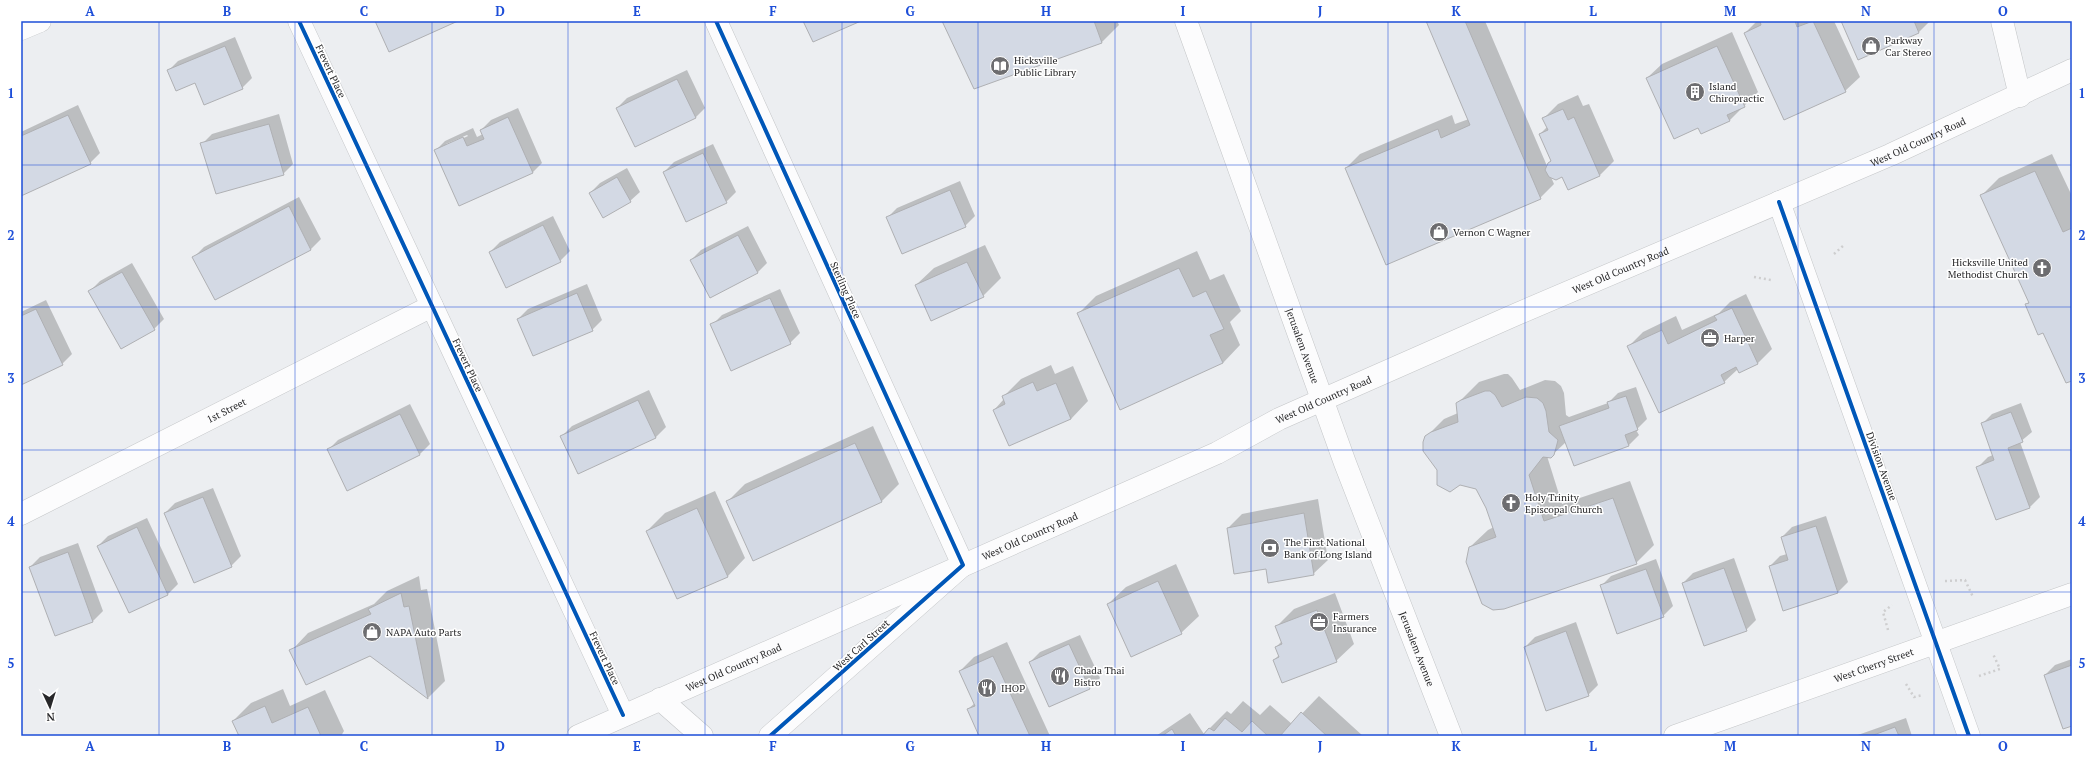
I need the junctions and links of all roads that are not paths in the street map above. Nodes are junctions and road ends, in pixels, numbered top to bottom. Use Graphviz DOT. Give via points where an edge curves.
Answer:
graph roads {
  1 [pos="40,21"];
  2 [pos="298,21"];
  3 [pos="716,21"];
  4 [pos="1186,21"];
  5 [pos="2002,21"];
  6 [pos="21,29"];
  7 [pos="2072,70"];
  8 [pos="2020,96"];
  9 [pos="1779,202"];
  10 [pos="432,306"];
  11 [pos="1322,400"];
  12 [pos="21,514"];
  13 [pos="963,565"];
  14 [pos="2072,594"];
  15 [pos="1936,642"];
  16 [pos="660,699"];
  17 [pos="622,715"];
  18 [pos="578,736"];
  19 [pos="702,736"];
  20 [pos="770,736"];
  21 [pos="1451,736"];
  22 [pos="1675,736"];
  23 [pos="1969,736"];
  1 -- 6 [label="street"];
  2 -- 10 [label="street, Frevert Place"];
  3 -- 13 [label="street, Sterling Place"];
  4 -- 11 [label="street, Jerusalem Avenue"];
  5 -- 8 [label="street"];
  7 -- 8 [label="street, West Old Country Road"];
  8 -- 9 [label="street, West Old Country Road"];
  9 -- 11 [label="street, West Old Country Road"];
  9 -- 15 [label="street, Division Avenue"];
  10 -- 12 [label="street, 1st Street"];
  10 -- 17 [label="street, Frevert Place"];
  11 -- 13 [label="street, West Old Country Road" via="1279,419 1217,453"];
  11 -- 21 [label="street, Jerusalem Avenue"];
  13 -- 16 [label="street, West Old Country Road"];
  13 -- 20 [label="street, West Carl Street"];
  14 -- 15 [label="street, West Cherry Street"];
  15 -- 22 [label="street, West Cherry Street"];
  15 -- 23 [label="street, Division Avenue"];
  16 -- 17 [label="street, West Old Country Road"];
  16 -- 19 [label="street"];
  17 -- 18 [label="street, West Old Country Road"];
}
